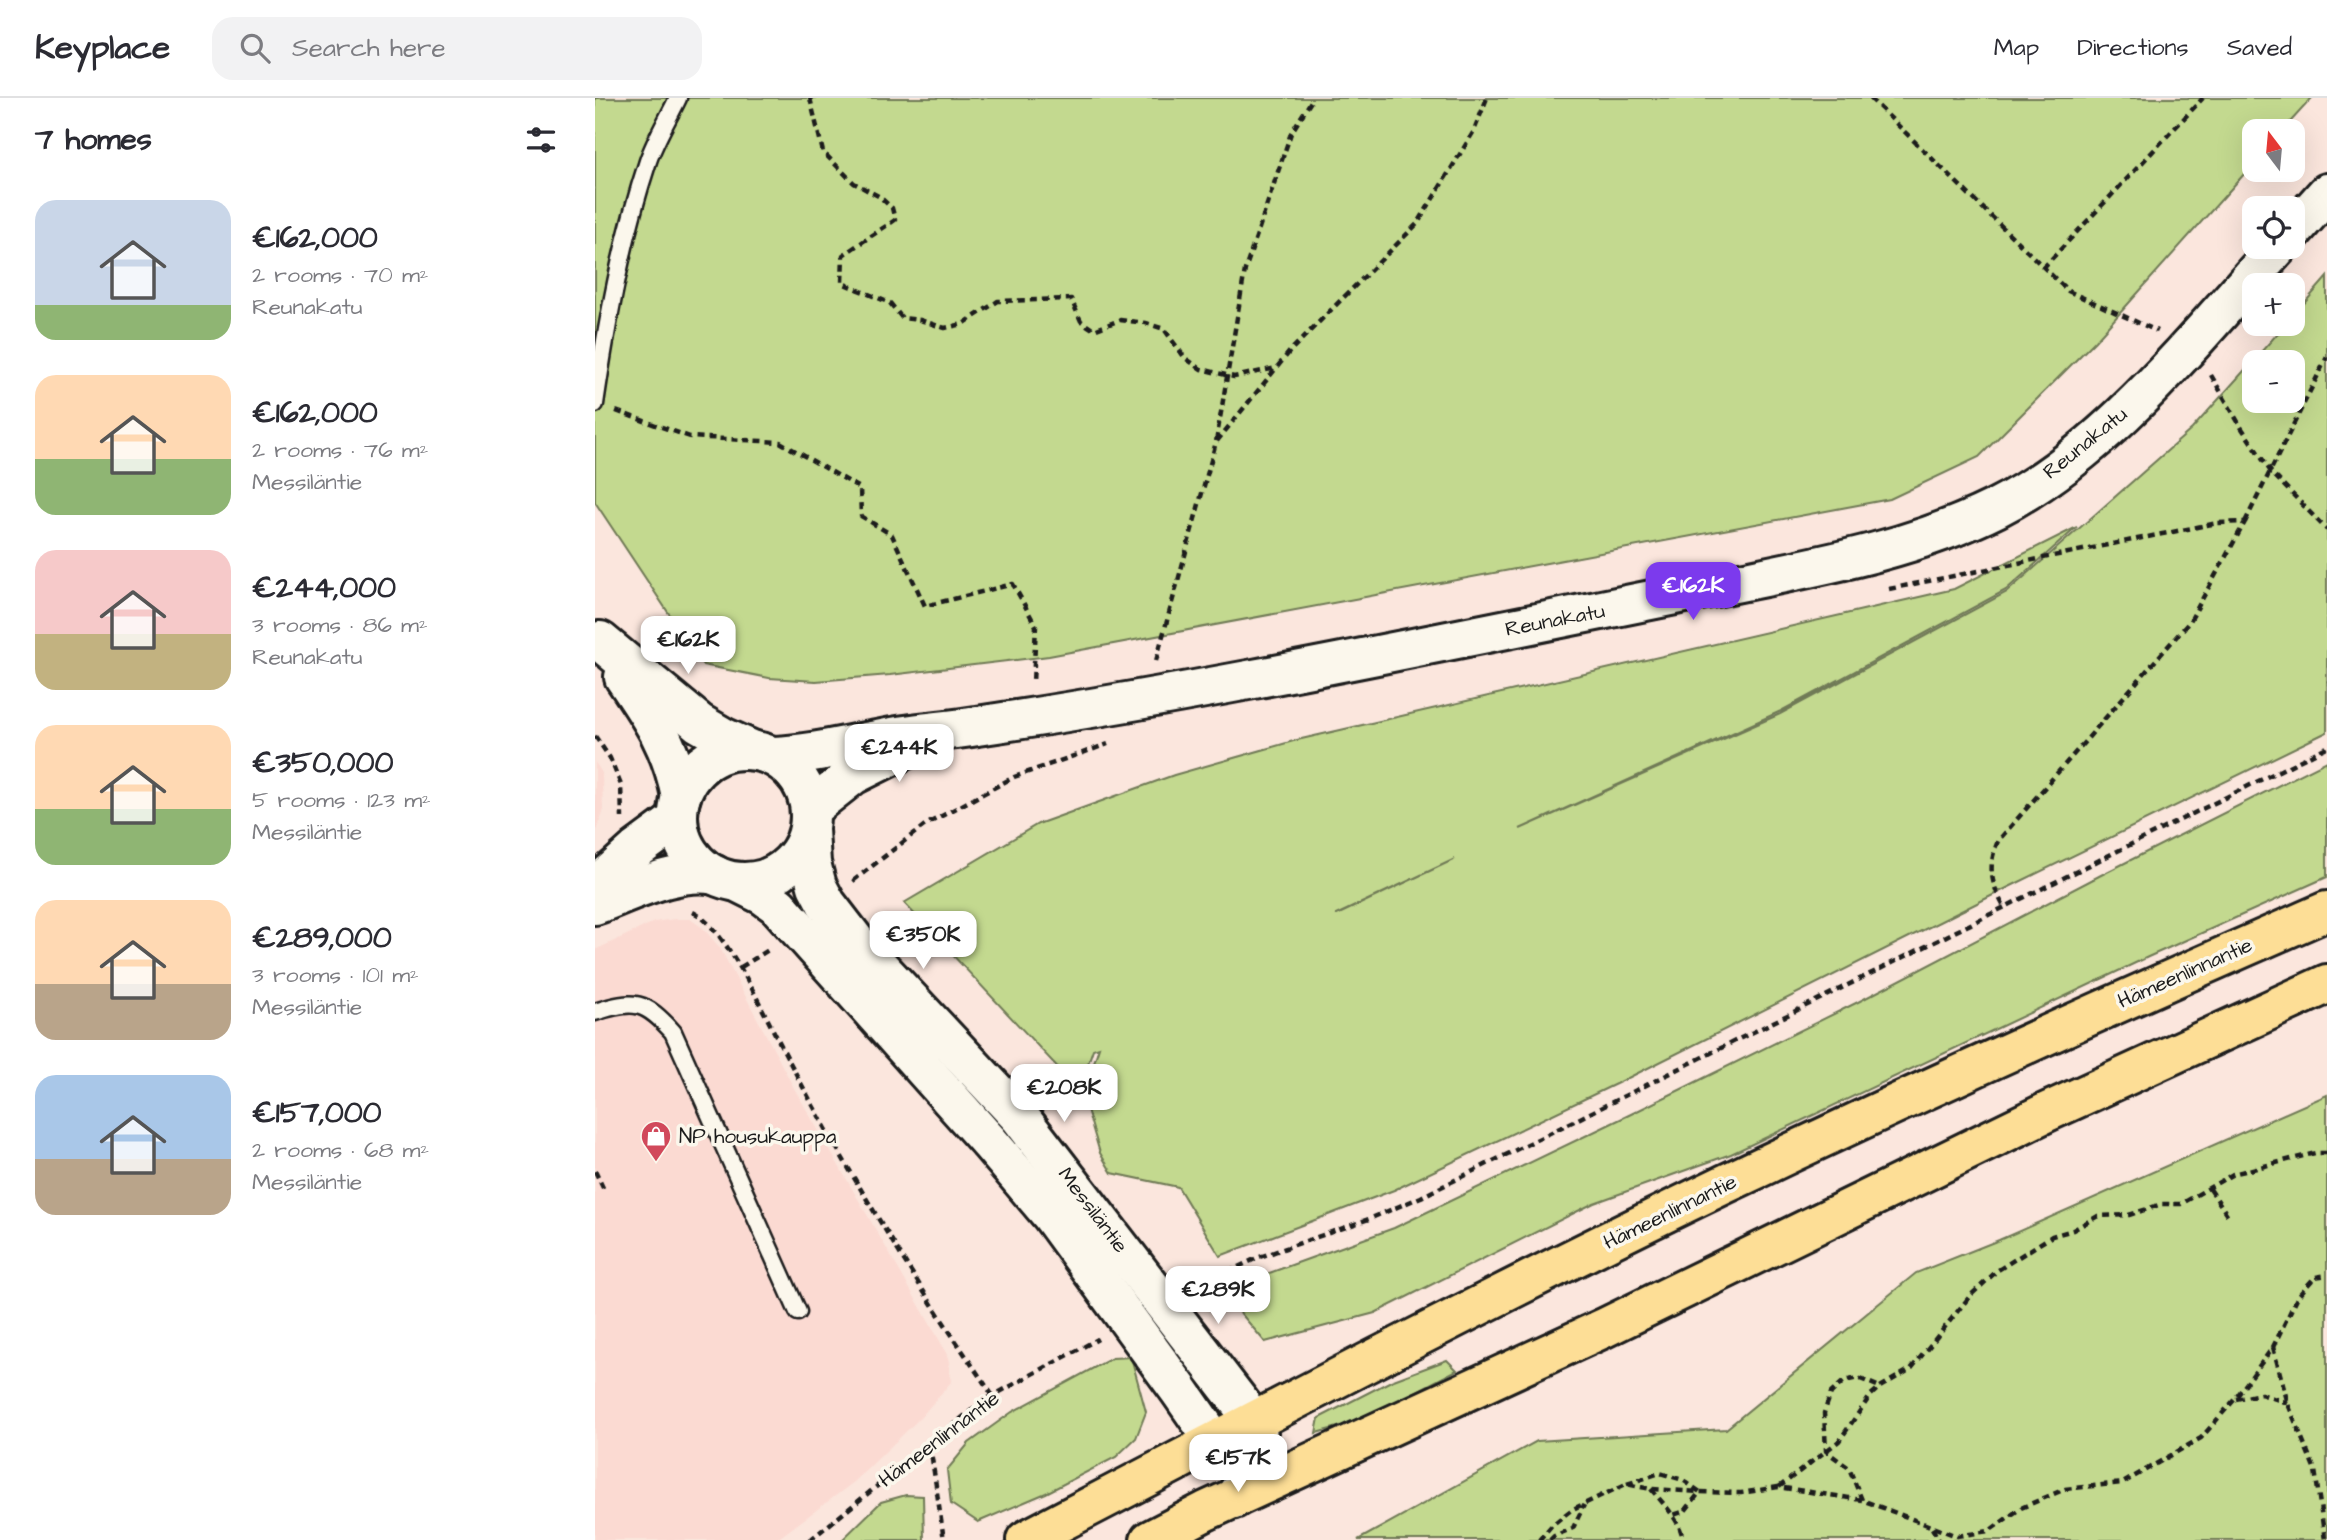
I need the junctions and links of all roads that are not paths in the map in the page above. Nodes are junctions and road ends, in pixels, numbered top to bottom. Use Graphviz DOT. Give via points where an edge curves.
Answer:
graph roads {
  1 [pos="678,98"];
  2 [pos="2327,193"];
  3 [pos="2305,218"];
  4 [pos="2267,259"];
  5 [pos="595,404"];
  6 [pos="597,638"];
  7 [pos="974,727"];
  8 [pos="763,753"];
  9 [pos="679,808"];
  10 [pos="809,820"];
  11 [pos="726,879"];
  12 [pos="595,887"];
  13 [pos="595,905"];
  14 [pos="2327,911"];
  15 [pos="811,915"];
  16 [pos="2327,984"];
  17 [pos="595,1012"];
  18 [pos="798,1312"];
  19 [pos="1254,1421"];
  20 [pos="1215,1442"];
  21 [pos="1244,1484"];
  22 [pos="1026,1540"];
  23 [pos="1150,1540"];
  1 -- 5 [label="lane" via="648,159 624,246"];
  2 -- 3 [label="street"];
  4 -- 7 [label="street, Reunakatu" via="2108,429 2058,470 1999,507 1942,531 1805,569 1392,653"];
  6 -- 8 [label="street" via="699,723"];
  6 -- 9 [label="street" via="660,732 676,771"];
  7 -- 8 [label="street, Reunakatu" via="812,753"];
  7 -- 10 [label="street, Reunakatu" via="885,758 840,784"];
  8 -- 9 [label="street" via="729,751 708,760 691,776"];
  8 -- 10 [label="street" via="793,770 804,788"];
  9 -- 11 [label="street" via="687,849 704,869"];
  9 -- 12 [label="street"];
  10 -- 11 [label="street" via="802,849 790,864 756,881"];
  10 -- 15 [label="street, Messiläntie" via="817,886"];
  11 -- 13 [label="street" via="694,872 678,875"];
  11 -- 15 [label="street, Messiläntie" via="778,906"];
  14 -- 19 [label="main road, Hämeenlinnantie" via="2020,1046 1724,1185"];
  15 -- 19 [label="street, Messiläntie" via="856,942 1019,1116"];
  15 -- 20 [label="street, Messiläntie" via="1051,1216"];
  16 -- 21 [label="main road" via="2047,1112 1291,1474"];
  17 -- 18 [label="lane" via="618,1004 638,1005 655,1013 673,1032"];
  19 -- 20 [label="main road, Hämeenlinnantie"];
  19 -- 21 [label="street" via="1260,1444"];
  20 -- 21 [label="street, Messiläntie" via="1233,1457"];
  20 -- 22 [label="main road, Hämeenlinnantie"];
  21 -- 23 [label="main road"];
}
